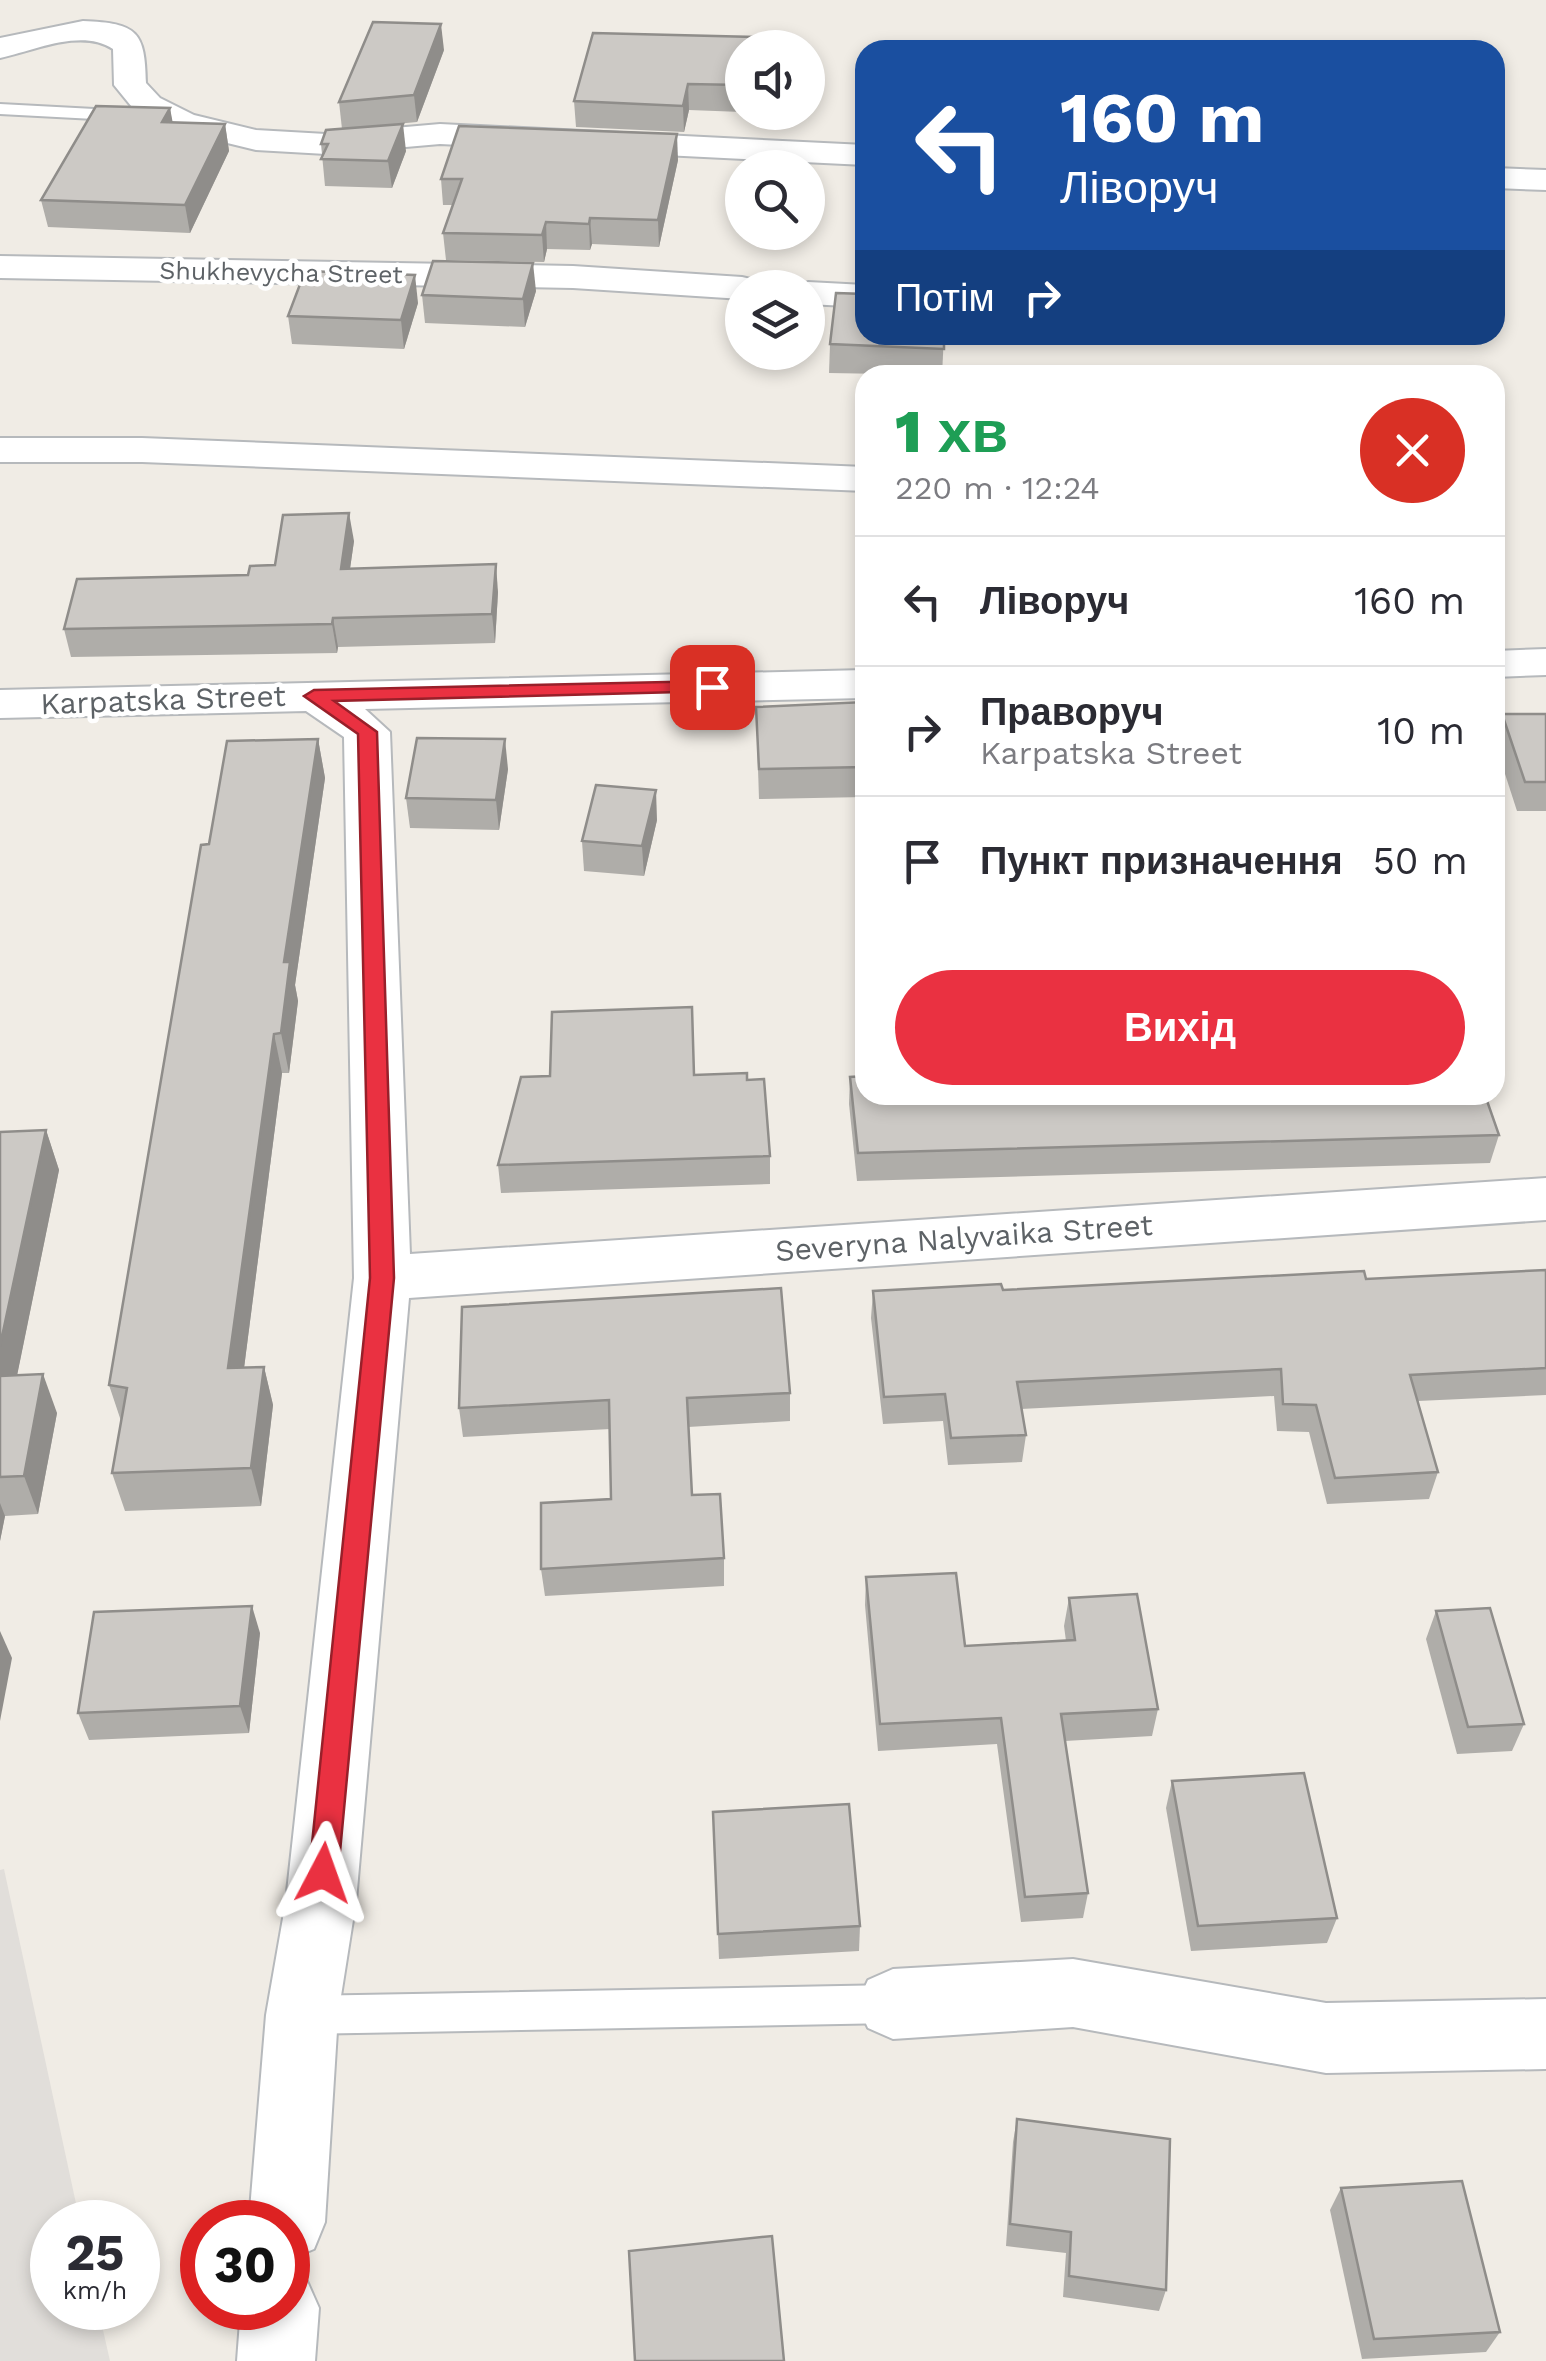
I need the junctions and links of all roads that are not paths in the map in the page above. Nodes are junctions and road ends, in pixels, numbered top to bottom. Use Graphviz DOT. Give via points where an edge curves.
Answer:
graph roads {
  1 [pos="0,48"];
  2 [pos="0,109"];
  3 [pos="177,118"];
  4 [pos="855,155"];
  5 [pos="1505,178"];
  6 [pos="1546,180"];
  7 [pos="0,267"];
  8 [pos="725,287"];
  9 [pos="825,293"];
  10 [pos="855,295"];
  11 [pos="0,450"];
  12 [pos="855,479"];
  13 [pos="1546,662"];
  14 [pos="1505,664"];
  15 [pos="855,684"];
  16 [pos="314,696"];
  17 [pos="0,704"];
  18 [pos="1546,1199"];
  19 [pos="382,1278"];
  20 [pos="893,2004"];
  21 [pos="302,2016"];
  22 [pos="1546,2034"];
  23 [pos="289,2200"];
  24 [pos="278,2330"];
  25 [pos="276,2361"];
  1 -- 3 [label="street" via="90,30 117,34 130,46 130,85 148,105"];
  2 -- 3 [label="lane"];
  3 -- 4 [label="street" via="256,140 326,144 440,134"];
  5 -- 6 [label="street"];
  7 -- 8 [label="street, Shukhevycha Street" via="573,277"];
  9 -- 10 [label="street"];
  11 -- 12 [label="street"];
  13 -- 14 [label="street"];
  15 -- 16 [label="street, Karpatska Street"];
  16 -- 17 [label="street, Karpatska Street"];
  16 -- 19 [label="street" via="368,732"];
  18 -- 19 [label="street, Severyna Nalyvaika Street"];
  19 -- 21 [label="street" via="321,1901"];
  20 -- 21 [label="lane"];
  20 -- 22 [label="street" via="1073,1993 1326,2038"];
  21 -- 23 [label="street"];
  24 -- 25 [label="street"];
}
